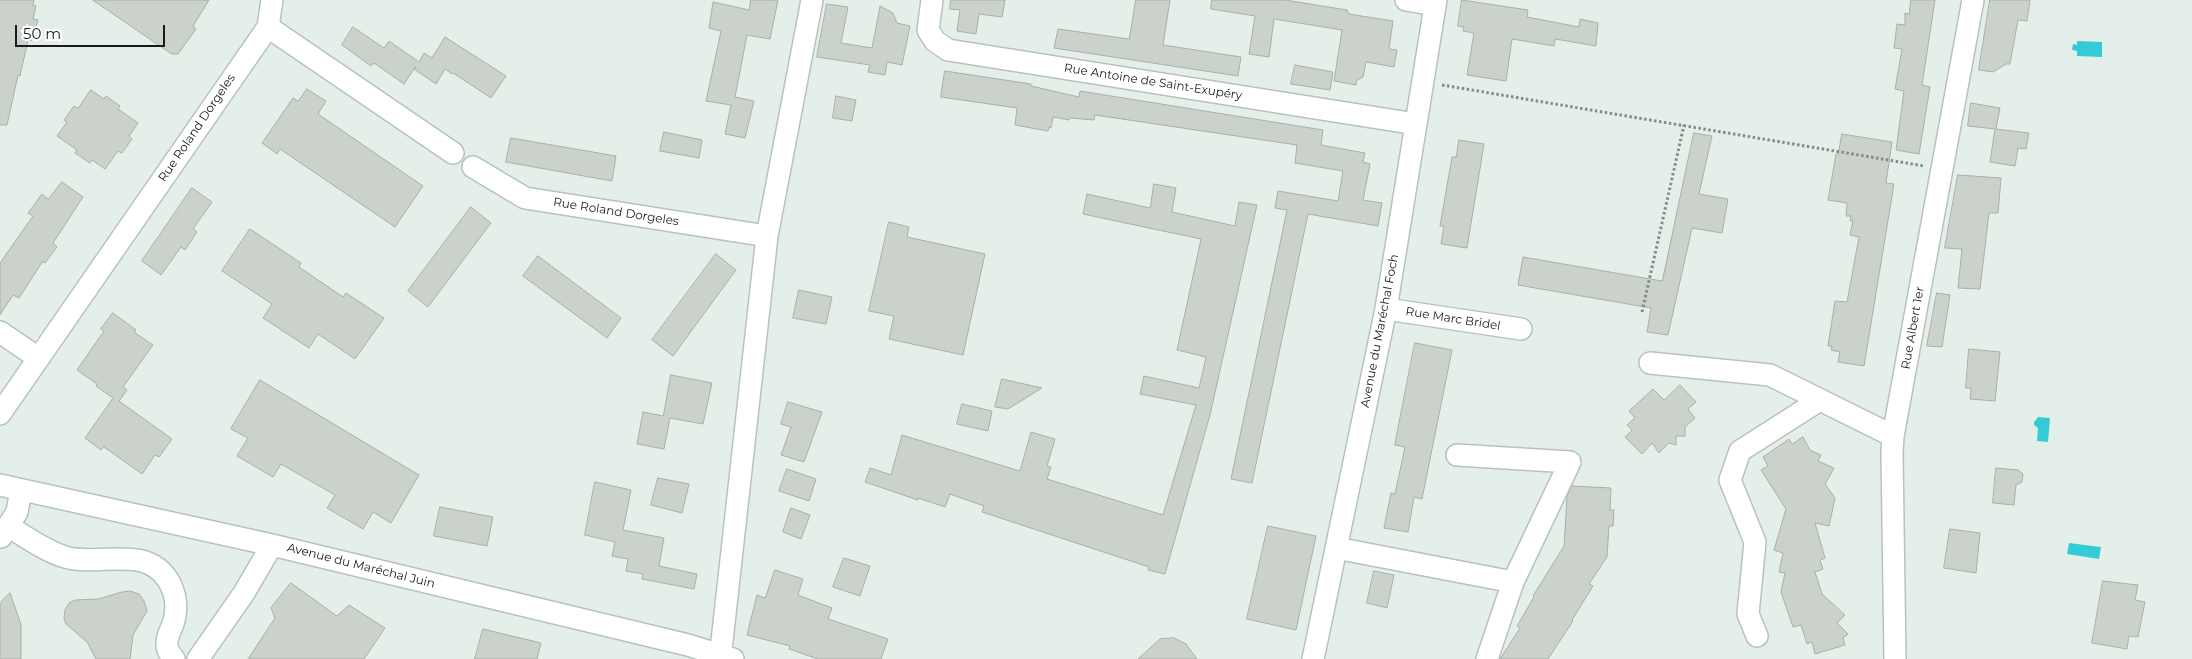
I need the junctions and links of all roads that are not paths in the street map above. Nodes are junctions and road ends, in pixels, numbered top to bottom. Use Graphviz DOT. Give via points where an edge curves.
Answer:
graph roads {
  1 [pos="272,0"];
  2 [pos="812,0"];
  3 [pos="932,0"];
  4 [pos="1406,0"];
  5 [pos="1973,0"];
  6 [pos="1435,3"];
  7 [pos="268,27"];
  8 [pos="1416,124"];
  9 [pos="453,153"];
  10 [pos="473,167"];
  11 [pos="767,236"];
  12 [pos="1386,309"];
  13 [pos="1520,329"];
  14 [pos="0,332"];
  15 [pos="38,358"];
  16 [pos="1650,363"];
  17 [pos="1820,400"];
  18 [pos="0,414"];
  19 [pos="1893,436"];
  20 [pos="1457,455"];
  21 [pos="0,485"];
  22 [pos="21,490"];
  23 [pos="4,532"];
  24 [pos="272,545"];
  25 [pos="1336,548"];
  26 [pos="1513,582"];
  27 [pos="1758,636"];
  28 [pos="724,658"];
  29 [pos="174,659"];
  30 [pos="198,659"];
  31 [pos="1313,659"];
  32 [pos="1487,659"];
  33 [pos="1895,659"];
  1 -- 7 [label="street"];
  2 -- 11 [label="street"];
  3 -- 8 [label="street, Rue Antoine de Saint-Exupéry" via="928,30 935,41 948,50"];
  4 -- 6 [label="street"];
  5 -- 19 [label="street, Rue Albert 1er"];
  6 -- 8 [label="street, Avenue du Maréchal Foch"];
  7 -- 9 [label="street"];
  7 -- 15 [label="street, Rue Roland Dorgeles"];
  8 -- 12 [label="street, Avenue du Maréchal Foch"];
  10 -- 11 [label="street, Rue Roland Dorgeles" via="526,198"];
  11 -- 28 [label="street"];
  12 -- 13 [label="street, Rue Marc Bridel"];
  12 -- 25 [label="street, Avenue du Maréchal Foch"];
  14 -- 15 [label="street"];
  15 -- 18 [label="street, Rue Roland Dorgeles"];
  16 -- 17 [label="street" via="1770,375"];
  17 -- 19 [label="street"];
  17 -- 27 [label="street" via="1740,451 1730,480 1755,542 1748,614"];
  19 -- 33 [label="street, Rue Albert 1er"];
  20 -- 26 [label="street" via="1570,462"];
  21 -- 22 [label="street, Avenue du Maréchal Juin"];
  22 -- 23 [label="street" via="17,512"];
  22 -- 24 [label="street, Avenue du Maréchal Juin"];
  23 -- 29 [label="street" via="64,557 88,561 130,558 156,568 172,587 176,603 167,642"];
  24 -- 28 [label="street, Avenue du Maréchal Juin" via="688,646"];
  24 -- 30 [label="street"];
  25 -- 26 [label="street"];
  25 -- 31 [label="street, Avenue du Maréchal Foch"];
  26 -- 32 [label="street"];
}
